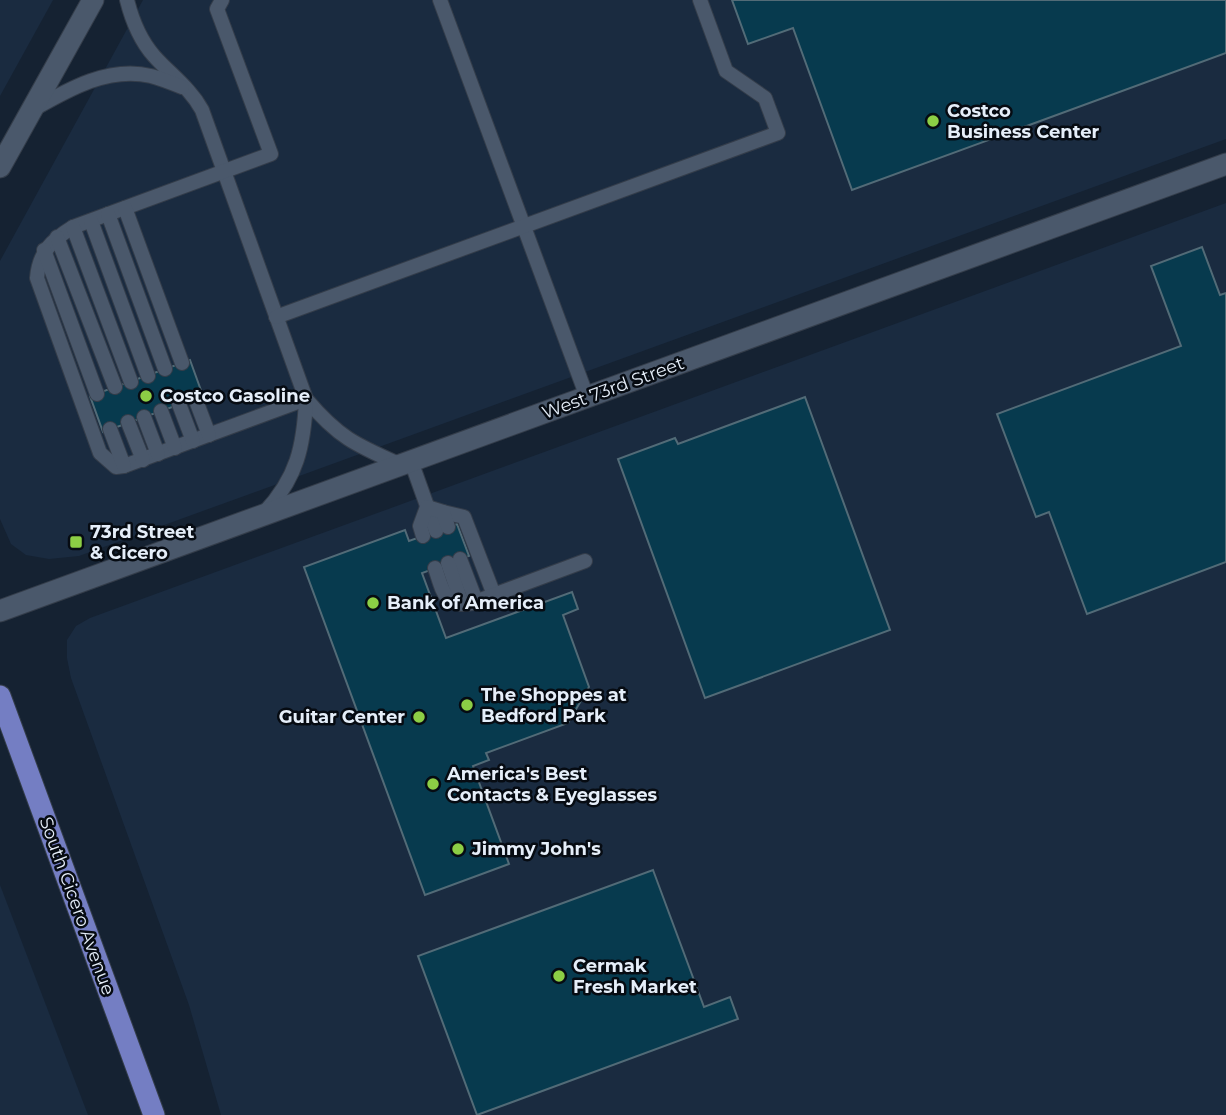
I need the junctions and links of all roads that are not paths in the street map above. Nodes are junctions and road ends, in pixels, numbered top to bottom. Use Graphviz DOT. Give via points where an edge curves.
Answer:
graph roads {
  1 [pos="93,0"];
  2 [pos="127,0"];
  3 [pos="222,0"];
  4 [pos="440,0"];
  5 [pos="700,0"];
  6 [pos="187,89"];
  7 [pos="31,111"];
  8 [pos="1226,164"];
  9 [pos="0,167"];
  10 [pos="223,171"];
  11 [pos="125,208"];
  12 [pos="108,214"];
  13 [pos="90,221"];
  14 [pos="73,227"];
  15 [pos="524,227"];
  16 [pos="57,237"];
  17 [pos="44,250"];
  18 [pos="276,317"];
  19 [pos="182,363"];
  20 [pos="165,369"];
  21 [pos="148,376"];
  22 [pos="131,382"];
  23 [pos="115,387"];
  24 [pos="97,394"];
  25 [pos="587,397"];
  26 [pos="195,398"];
  27 [pos="306,400"];
  28 [pos="179,404"];
  29 [pos="161,411"];
  30 [pos="144,417"];
  31 [pos="128,422"];
  32 [pos="110,429"];
  33 [pos="209,435"];
  34 [pos="192,442"];
  35 [pos="175,447"];
  36 [pos="158,454"];
  37 [pos="142,460"];
  38 [pos="406,463"];
  39 [pos="124,466"];
  40 [pos="427,506"];
  41 [pos="443,512"];
  42 [pos="261,516"];
  43 [pos="585,561"];
  44 [pos="494,595"];
  45 [pos="469,603"];
  46 [pos="0,611"];
  47 [pos="0,696"];
  48 [pos="155,1115"];
  1 -- 7 [label="street"];
  2 -- 6 [label="lane" via="142,39"];
  3 -- 10 [label="lane" via="217,9 271,153"];
  4 -- 15 [label="lane"];
  5 -- 15 [label="lane" via="726,71 765,98 778,133"];
  6 -- 7 [label="lane" via="150,75 122,74 94,79"];
  6 -- 10 [label="lane" via="202,110"];
  7 -- 9 [label="street"];
  8 -- 25 [label="street, West 73rd Street"];
  10 -- 11 [label="lane"];
  10 -- 18 [label="lane"];
  11 -- 12 [label="lane"];
  11 -- 19 [label="lane"];
  12 -- 13 [label="lane"];
  12 -- 20 [label="lane"];
  13 -- 14 [label="lane"];
  13 -- 21 [label="lane"];
  14 -- 16 [label="lane"];
  14 -- 22 [label="lane"];
  15 -- 18 [label="lane"];
  15 -- 25 [label="lane"];
  16 -- 17 [label="lane"];
  16 -- 23 [label="lane"];
  17 -- 24 [label="lane"];
  17 -- 39 [label="lane" via="38,266 39,288 95,440 107,461"];
  18 -- 27 [label="lane"];
  25 -- 38 [label="street, West 73rd Street"];
  26 -- 33 [label="lane"];
  27 -- 33 [label="lane"];
  27 -- 38 [label="lane" via="342,436"];
  27 -- 42 [label="lane" via="293,473 281,495"];
  28 -- 34 [label="lane"];
  29 -- 35 [label="lane"];
  30 -- 36 [label="lane"];
  31 -- 37 [label="lane"];
  32 -- 39 [label="lane"];
  33 -- 34 [label="lane"];
  34 -- 35 [label="lane"];
  35 -- 36 [label="lane"];
  36 -- 37 [label="lane"];
  37 -- 39 [label="lane"];
  38 -- 40 [label="lane"];
  38 -- 42 [label="street, West 73rd Street"];
  40 -- 41 [label="lane"];
  40 -- 41 [label="lane" via="436,531"];
  41 -- 44 [label="lane" via="464,517"];
  42 -- 46 [label="street, West 73rd Street"];
  43 -- 44 [label="lane"];
  44 -- 45 [label="lane"];
  45 -- 45 [label="lane" via="448,564 444,596 453,603"];
  47 -- 48 [label="main road, South Cicero Avenue"];
}
